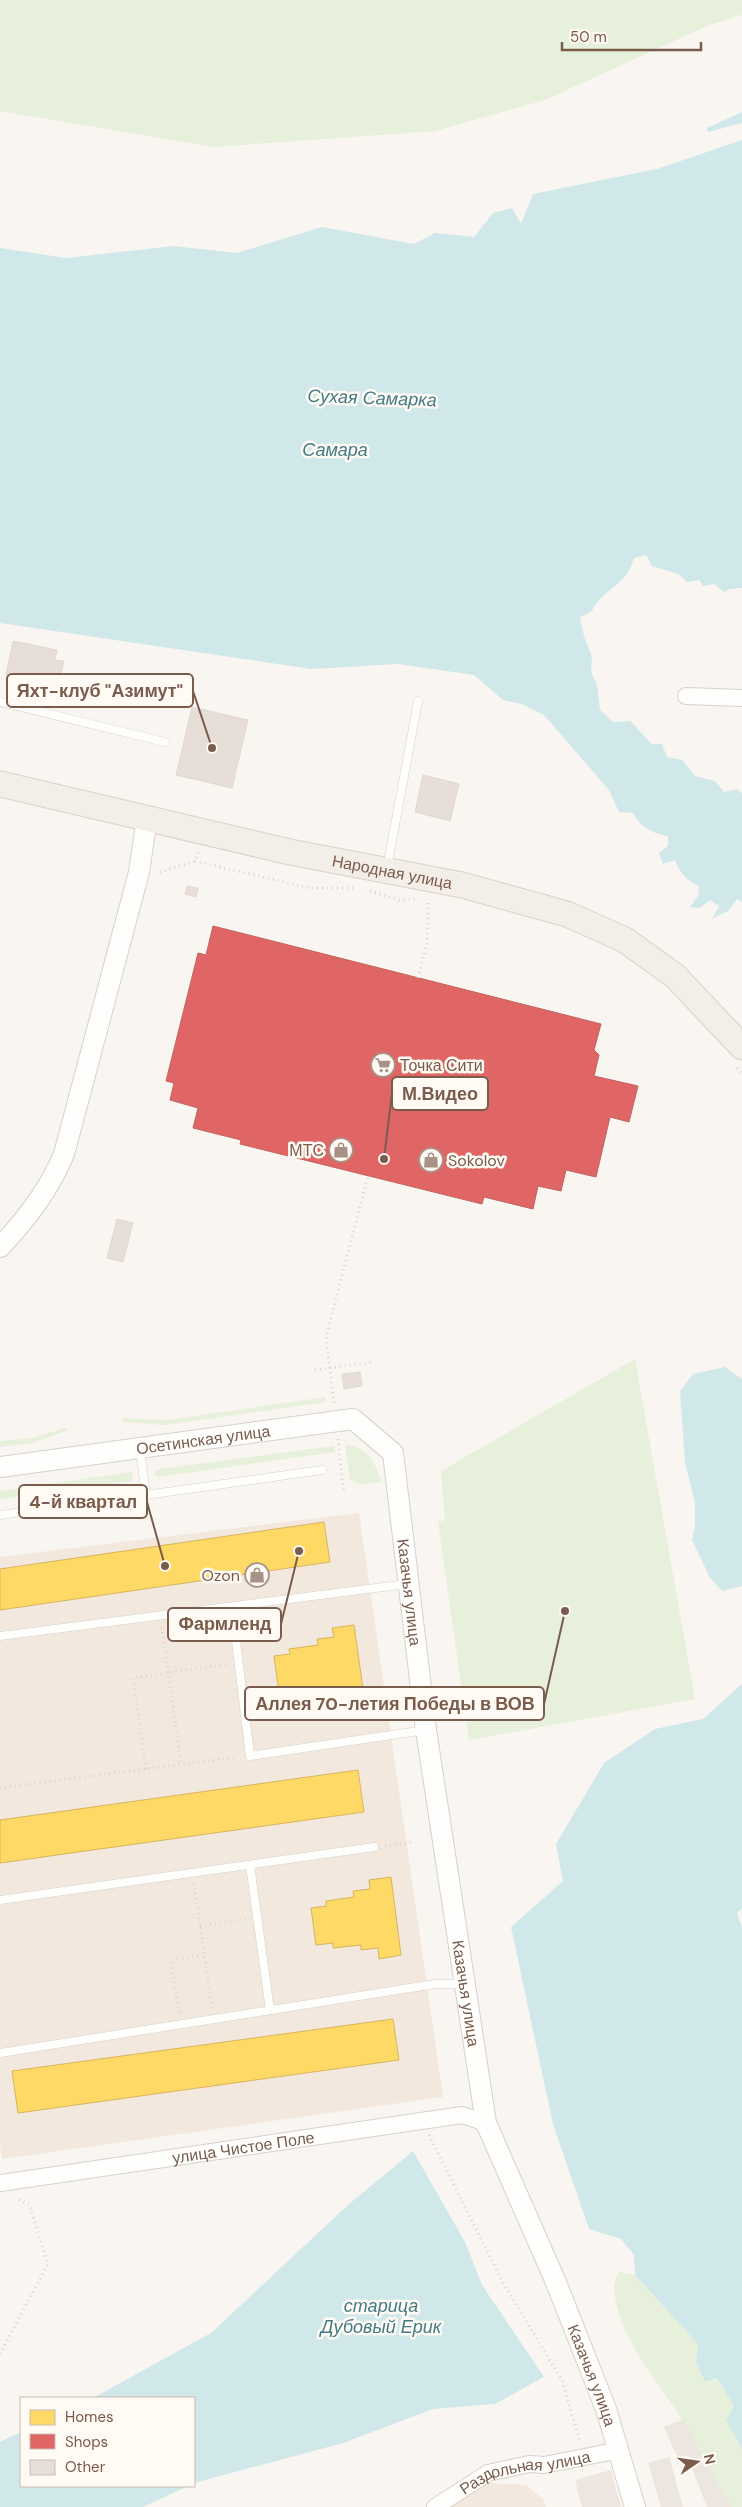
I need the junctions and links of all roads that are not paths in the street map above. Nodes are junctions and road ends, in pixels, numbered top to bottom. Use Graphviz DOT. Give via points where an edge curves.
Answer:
graph roads {
  1 [pos="686,696"];
  2 [pos="742,698"];
  3 [pos="418,701"];
  4 [pos="0,702"];
  5 [pos="165,742"];
  6 [pos="0,784"];
  7 [pos="147,818"];
  8 [pos="387,870"];
  9 [pos="739,1056"];
  10 [pos="0,1248"];
  11 [pos="140,1448"];
  12 [pos="393,1453"];
  13 [pos="0,1467"];
  14 [pos="322,1470"];
  15 [pos="146,1495"];
  16 [pos="0,1515"];
  17 [pos="407,1584"];
  18 [pos="232,1608"];
  19 [pos="0,1636"];
  20 [pos="426,1730"];
  21 [pos="374,1847"];
  22 [pos="250,1865"];
  23 [pos="0,1900"];
  24 [pos="464,1984"];
  25 [pos="270,2010"];
  26 [pos="0,2053"];
  27 [pos="486,2123"];
  28 [pos="4,2189"];
  29 [pos="620,2450"];
  30 [pos="435,2507"];
  31 [pos="635,2507"];
  1 -- 2 [label="street"];
  3 -- 8 [label="lane"];
  4 -- 5 [label="lane"];
  6 -- 7 [label="main road, Народная улица"];
  7 -- 8 [label="main road, Народная улица" via="290,852"];
  7 -- 10 [label="street" via="139,872 64,1154 56,1175 39,1202"];
  8 -- 9 [label="main road, Народная улица" via="462,885 567,914 625,940 675,976"];
  11 -- 12 [label="street, Осетинская улица" via="353,1419"];
  11 -- 13 [label="street, Осетинская улица"];
  11 -- 15 [label="lane"];
  12 -- 17 [label="street, Казачья улица"];
  14 -- 15 [label="lane"];
  15 -- 16 [label="lane"];
  17 -- 18 [label="lane"];
  17 -- 20 [label="street, Казачья улица"];
  18 -- 19 [label="lane"];
  18 -- 20 [label="lane" via="250,1756"];
  20 -- 24 [label="street, Казачья улица"];
  21 -- 22 [label="lane"];
  22 -- 23 [label="lane"];
  22 -- 25 [label="lane"];
  24 -- 25 [label="lane" via="435,1984"];
  24 -- 27 [label="street, Казачья улица"];
  25 -- 26 [label="lane"];
  27 -- 28 [label="street, улица Чистое Поле" via="462,2115"];
  27 -- 29 [label="street, Казачья улица" via="555,2280"];
  29 -- 30 [label="street, Раздольная улица" via="488,2473"];
  29 -- 31 [label="street, Казачья улица"];
}
